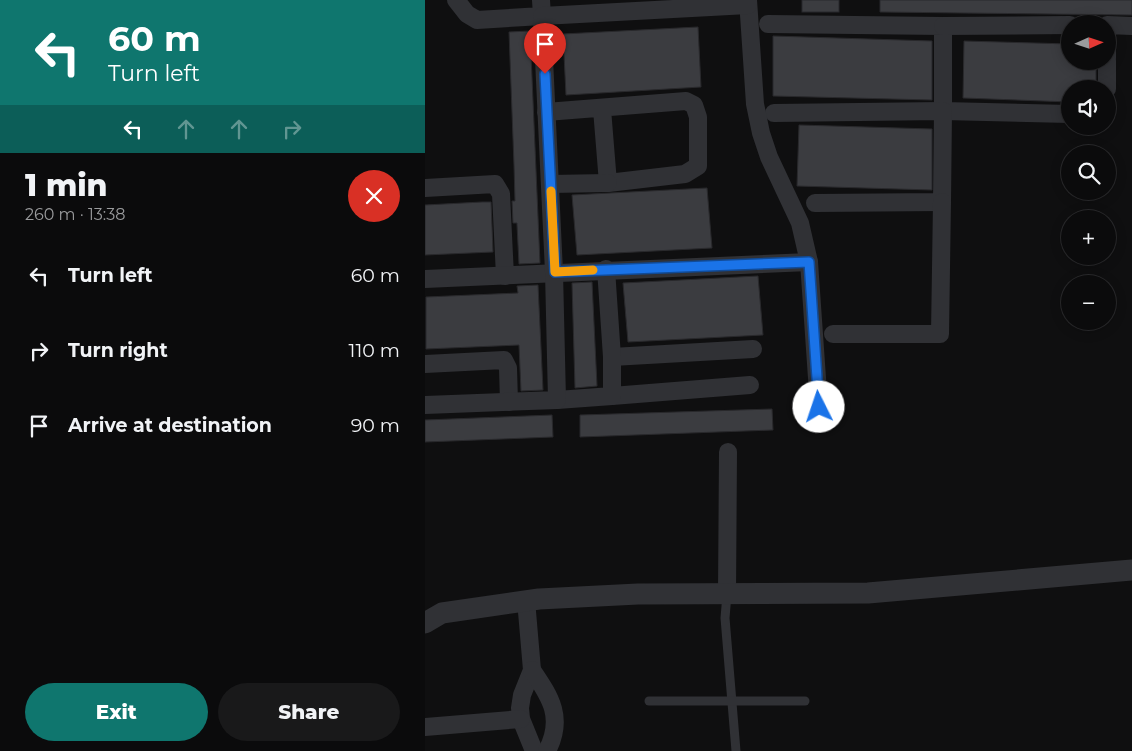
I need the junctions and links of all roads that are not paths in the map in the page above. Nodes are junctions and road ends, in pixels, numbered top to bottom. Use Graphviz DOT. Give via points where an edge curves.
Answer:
graph roads {
  1 [pos="456,0"];
  2 [pos="748,2"];
  3 [pos="541,8"];
  4 [pos="768,24"];
  5 [pos="1116,25"];
  6 [pos="943,26"];
  7 [pos="1061,26"];
  8 [pos="1132,26"];
  9 [pos="602,109"];
  10 [pos="943,111"];
  11 [pos="546,112"];
  12 [pos="774,113"];
  13 [pos="1061,114"];
  14 [pos="608,183"];
  15 [pos="550,184"];
  16 [pos="425,188"];
  17 [pos="941,202"];
  18 [pos="815,203"];
  19 [pos="809,262"];
  20 [pos="606,270"];
  21 [pos="555,272"];
  22 [pos="505,276"];
  23 [pos="425,279"];
  24 [pos="833,334"];
  25 [pos="753,349"];
  26 [pos="612,357"];
  27 [pos="425,364"];
  28 [pos="750,385"];
  29 [pos="611,396"];
  30 [pos="557,400"];
  31 [pos="509,402"];
  32 [pos="425,405"];
  33 [pos="819,407"];
  34 [pos="728,452"];
  35 [pos="1132,570"];
  36 [pos="727,594"];
  37 [pos="527,600"];
  38 [pos="425,623"];
  39 [pos="532,670"];
  40 [pos="732,700"];
  41 [pos="649,701"];
  42 [pos="805,701"];
  43 [pos="521,719"];
  44 [pos="425,727"];
  45 [pos="534,751"];
  46 [pos="547,751"];
  47 [pos="735,751"];
  1 -- 3 [label="street" via="467,14 477,20"];
  2 -- 3 [label="street"];
  2 -- 19 [label="street" via="755,104 761,133 800,223"];
  3 -- 11 [label="street"];
  4 -- 6 [label="street"];
  5 -- 8 [label="street"];
  6 -- 7 [label="street"];
  6 -- 10 [label="street"];
  9 -- 11 [label="street"];
  9 -- 14 [label="street"];
  9 -- 14 [label="street" via="687,101 694,105 698,117 698,166 685,174"];
  10 -- 12 [label="street"];
  10 -- 13 [label="street"];
  10 -- 17 [label="street"];
  11 -- 15 [label="street"];
  14 -- 15 [label="street"];
  15 -- 21 [label="street"];
  16 -- 22 [label="street" via="495,184 501,194"];
  17 -- 18 [label="street"];
  17 -- 24 [label="street" via="940,334"];
  19 -- 20 [label="street"];
  19 -- 33 [label="street"];
  20 -- 21 [label="street"];
  20 -- 26 [label="street"];
  21 -- 22 [label="street"];
  21 -- 30 [label="street"];
  22 -- 23 [label="street"];
  25 -- 26 [label="street"];
  26 -- 29 [label="street"];
  27 -- 31 [label="street" via="503,360 508,368"];
  28 -- 29 [label="street"];
  29 -- 30 [label="street"];
  30 -- 31 [label="street"];
  31 -- 32 [label="street"];
  34 -- 36 [label="street"];
  35 -- 36 [label="street" via="868,593"];
  36 -- 37 [label="street" via="638,594"];
  36 -- 40 [label="lane" via="725,618"];
  37 -- 38 [label="street" via="442,613"];
  37 -- 39 [label="street"];
  39 -- 43 [label="street" via="522,695"];
  39 -- 46 [label="street" via="549,694 554,708 553,740"];
  40 -- 41 [label="lane"];
  40 -- 42 [label="lane"];
  40 -- 47 [label="lane"];
  43 -- 44 [label="street"];
  43 -- 45 [label="street"];
}
